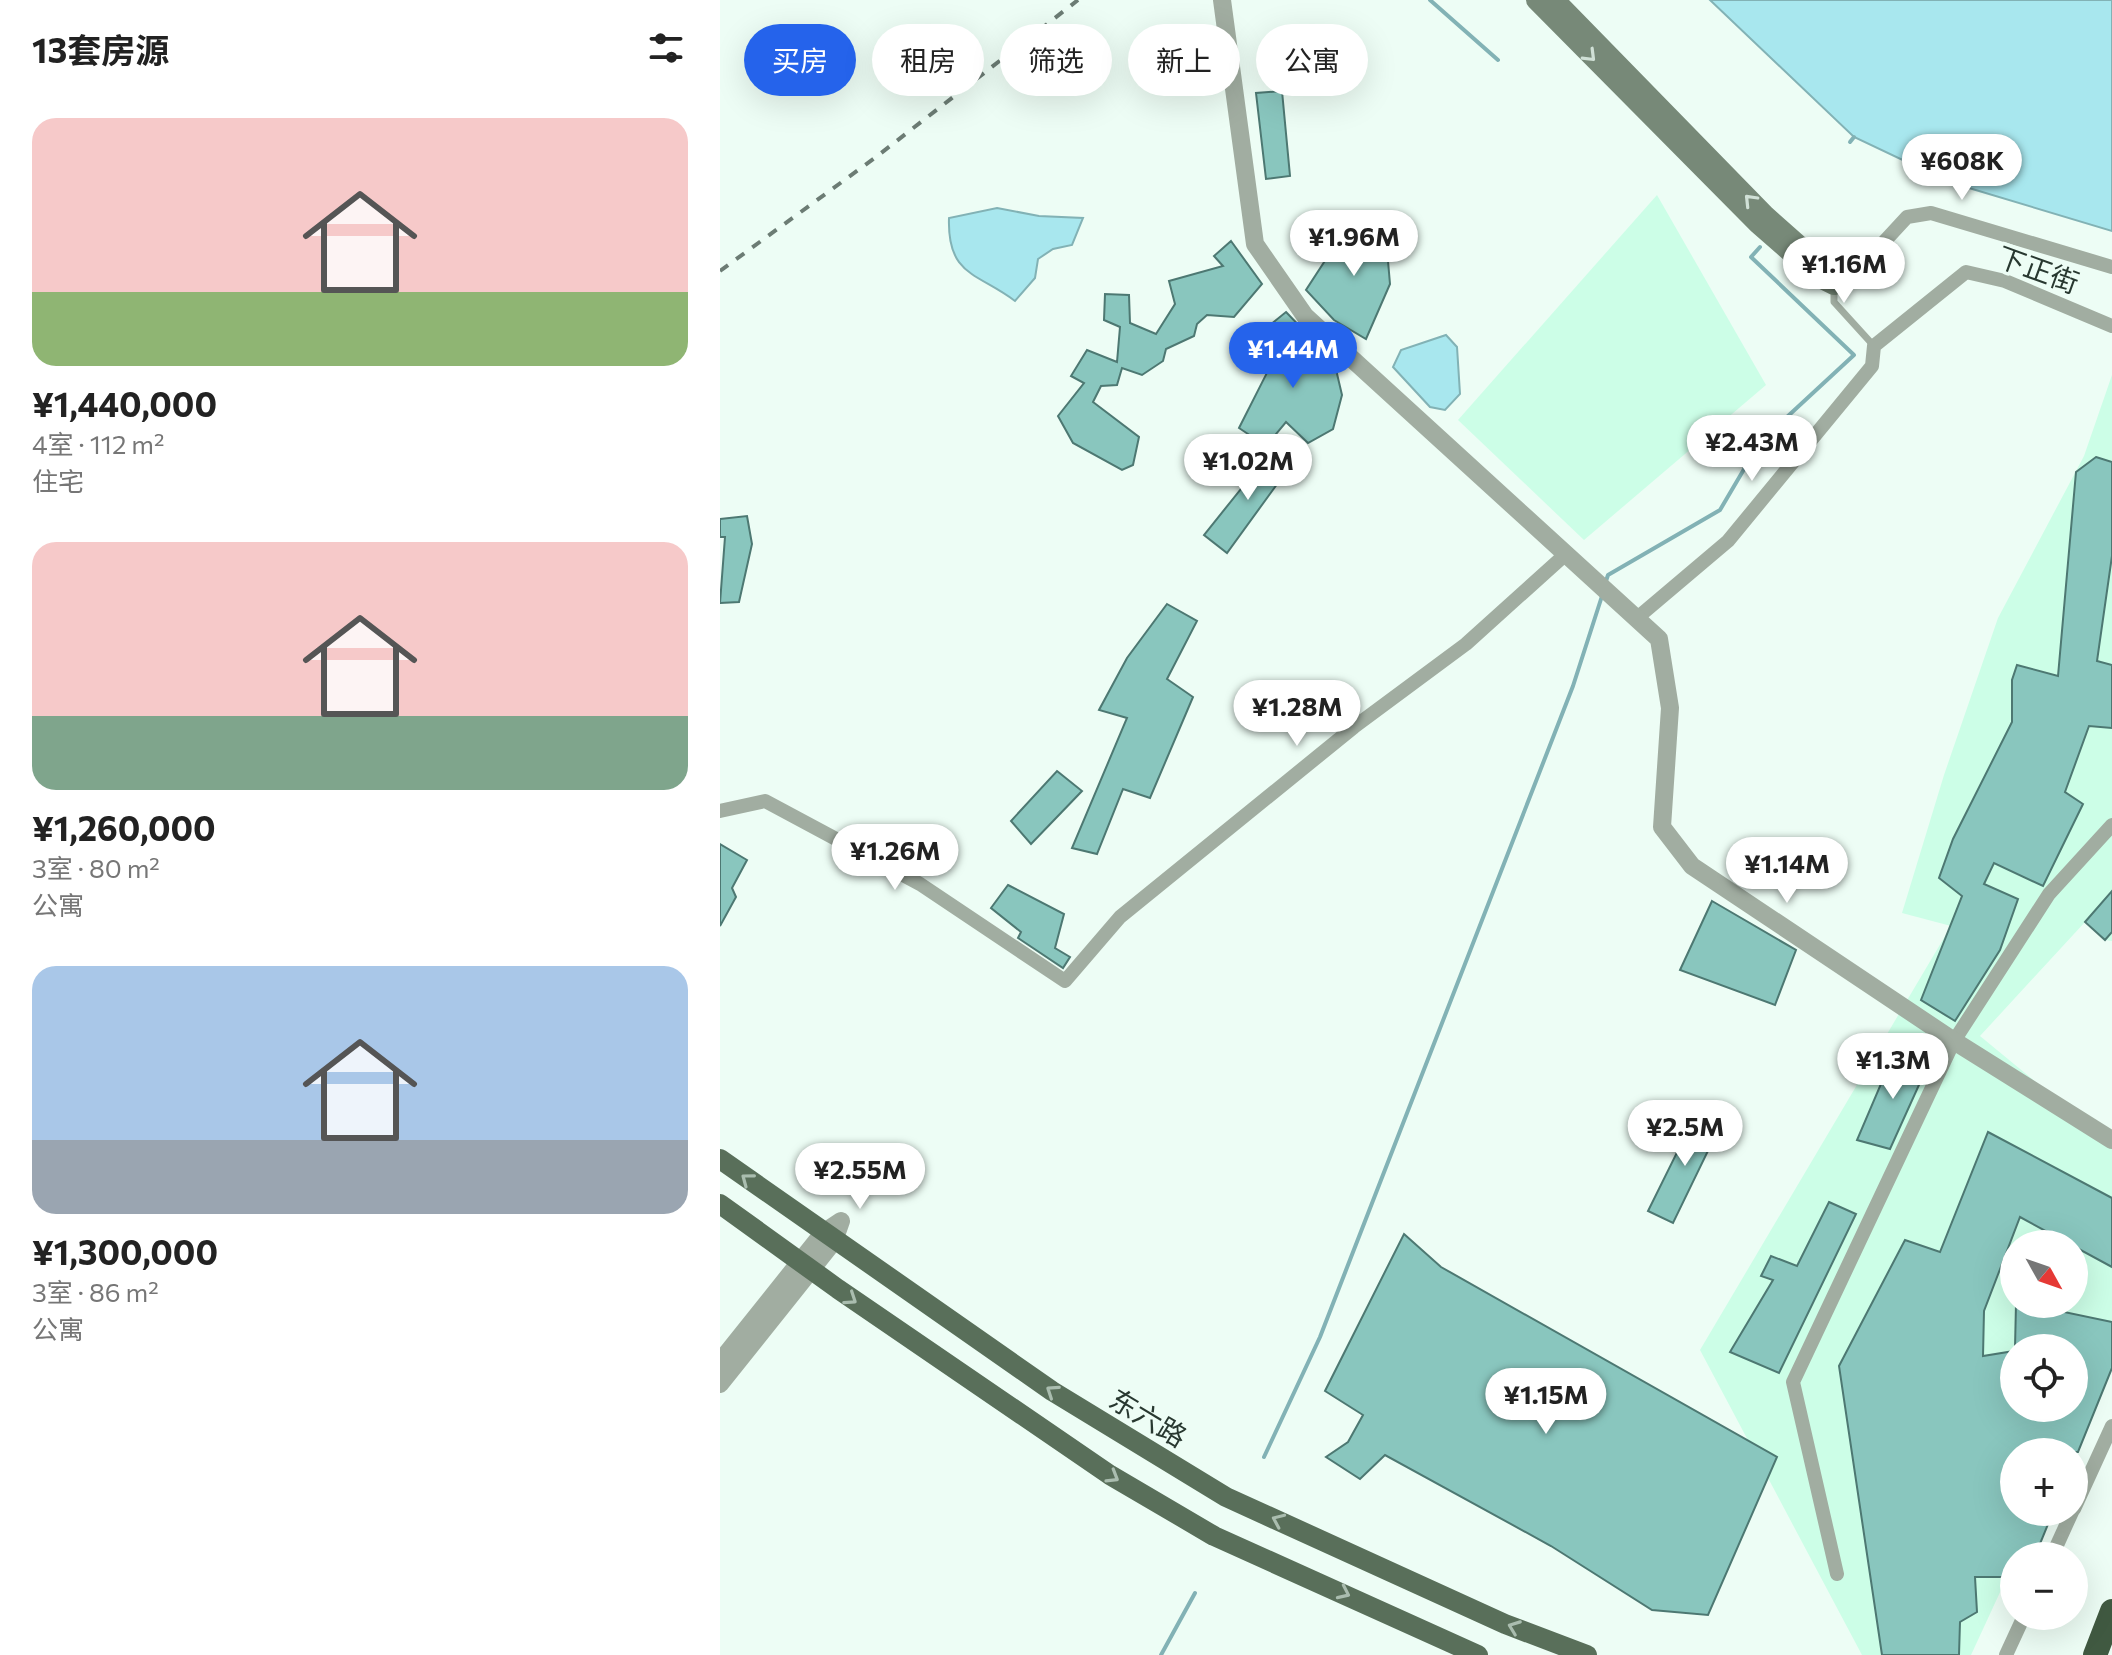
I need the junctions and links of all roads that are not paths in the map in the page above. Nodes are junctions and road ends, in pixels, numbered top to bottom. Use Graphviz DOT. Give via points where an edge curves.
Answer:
graph roads {
  1 [pos="1222,0"];
  2 [pos="1536,0"];
  3 [pos="1555,0"];
  4 [pos="2112,267"];
  5 [pos="1834,285"];
  6 [pos="2112,326"];
  7 [pos="1874,346"];
  8 [pos="1567,553"];
  9 [pos="1637,618"];
  10 [pos="720,811"];
  11 [pos="2112,825"];
  12 [pos="1954,1041"];
  13 [pos="2112,1140"];
  14 [pos="720,1159"];
  15 [pos="720,1204"];
  16 [pos="829,1237"];
  17 [pos="806,1266"];
  18 [pos="720,1362"];
  19 [pos="720,1384"];
  20 [pos="2112,1426"];
  21 [pos="2088,1478"];
  22 [pos="1837,1574"];
  23 [pos="2112,1611"];
  24 [pos="2018,1630"];
  25 [pos="1541,1647"];
  26 [pos="1478,1655"];
  27 [pos="1587,1655"];
  28 [pos="2006,1655"];
  29 [pos="2095,1655"];
  1 -- 8 [label="street" via="1255,244 1305,316"];
  2 -- 5 [label="main road, one-way" via="1758,224"];
  5 -- 3 [label="main road, one-way" via="1827,270 1765,215"];
  4 -- 5 [label="street" via="1931,213 1907,217 1847,282"];
  5 -- 7 [label="lane" via="1834,302"];
  6 -- 7 [label="street, 下正街" via="2005,281 1966,272"];
  7 -- 9 [label="street" via="1872,366 1728,541"];
  8 -- 9 [label="street"];
  8 -- 10 [label="street" via="1466,644 1341,737 1120,917 1065,981 920,884 765,801"];
  9 -- 12 [label="street" via="1659,639 1670,708 1662,827 1692,866"];
  11 -- 12 [label="street" via="2049,894"];
  12 -- 13 [label="street"];
  12 -- 22 [label="street" via="1793,1382"];
  16 -- 14 [label="main road, 东六路, one-way"];
  15 -- 17 [label="main road"];
  16 -- 17 [label="street"];
  25 -- 16 [label="main road, 东六路, one-way" via="1226,1497 1052,1391"];
  17 -- 18 [label="street"];
  17 -- 19 [label="street"];
  17 -- 26 [label="main road, one-way" via="1065,1446 1188,1521"];
  20 -- 21 [label="street"];
  23 -- 29 [label="highway"];
  24 -- 28 [label="street"];
  25 -- 27 [label="main road, 东六路"];
}
